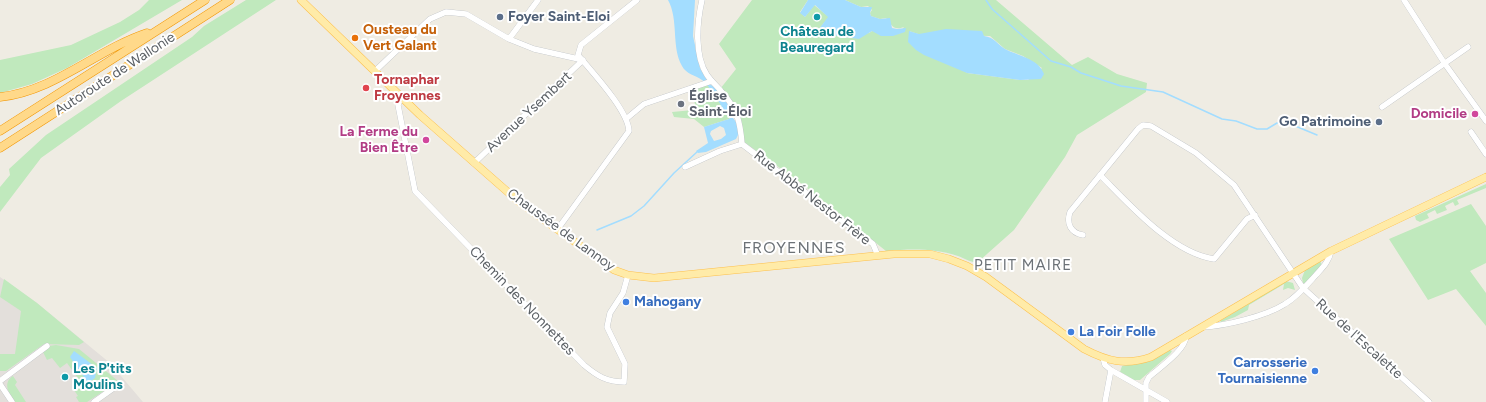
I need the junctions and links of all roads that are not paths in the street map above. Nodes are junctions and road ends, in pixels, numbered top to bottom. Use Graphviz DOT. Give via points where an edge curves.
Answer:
graph roads {
  1 [pos="205,0"];
  2 [pos="230,0"];
  3 [pos="302,0"];
  4 [pos="538,0"];
  5 [pos="637,0"];
  6 [pos="702,0"];
  7 [pos="1404,0"];
  8 [pos="157,30"];
  9 [pos="509,39"];
  10 [pos="1468,47"];
  11 [pos="583,60"];
  12 [pos="1445,64"];
  13 [pos="375,71"];
  14 [pos="708,82"];
  15 [pos="0,97"];
  16 [pos="401,97"];
  17 [pos="1382,107"];
  18 [pos="57,112"];
  19 [pos="626,120"];
  20 [pos="1486,121"];
  21 [pos="42,129"];
  22 [pos="0,130"];
  23 [pos="1471,132"];
  24 [pos="742,144"];
  25 [pos="0,148"];
  26 [pos="1486,154"];
  27 [pos="474,163"];
  28 [pos="684,167"];
  29 [pos="1100,175"];
  30 [pos="1486,177"];
  31 [pos="1255,215"];
  32 [pos="557,230"];
  33 [pos="1083,235"];
  34 [pos="1331,251"];
  35 [pos="878,256"];
  36 [pos="1292,273"];
  37 [pos="628,275"];
  38 [pos="1304,288"];
  39 [pos="1202,327"];
  40 [pos="1186,336"];
  41 [pos="47,346"];
  42 [pos="1103,358"];
  43 [pos="1111,370"];
  44 [pos="0,381"];
  45 [pos="0,384"];
  46 [pos="115,387"];
  47 [pos="1147,389"];
  48 [pos="12,402"];
  49 [pos="94,402"];
  50 [pos="1105,402"];
  51 [pos="1146,402"];
  52 [pos="1167,402"];
  53 [pos="1429,402"];
  1 -- 8 [label="highway, Autoroute de Wallonie"];
  2 -- 18 [label="highway, Autoroute de Wallonie"];
  3 -- 13 [label="main road, Chaussée de Lannoy"];
  4 -- 9 [label="street"];
  5 -- 11 [label="street" via="581,45 578,54"];
  6 -- 14 [label="street, Rue Abbé Nestor Frère" via="697,39"];
  7 -- 12 [label="street"];
  8 -- 15 [label="highway" via="129,39 64,76 35,89"];
  8 -- 22 [label="highway, Autoroute de Wallonie"];
  9 -- 11 [label="street" via="534,49"];
  9 -- 13 [label="street" via="466,14 446,12 430,19"];
  10 -- 12 [label="street"];
  11 -- 19 [label="street"];
  11 -- 27 [label="street, Avenue Ysembert"];
  12 -- 17 [label="street"];
  12 -- 20 [label="street"];
  13 -- 16 [label="main road, Chaussée de Lannoy"];
  14 -- 19 [label="street" via="644,104"];
  14 -- 24 [label="street, Rue Abbé Nestor Frère" via="737,111"];
  16 -- 27 [label="main road, Chaussée de Lannoy"];
  16 -- 37 [label="street, Chemin des Nonnettes" via="398,105 415,191 584,365 602,378 613,382 624,382 625,364 609,333 607,320 623,293"];
  18 -- 21 [label="highway"];
  18 -- 25 [label="highway, Autoroute de Wallonie"];
  19 -- 32 [label="street" via="627,135"];
  23 -- 26 [label="street"];
  24 -- 28 [label="street, Rue Abbé Nestor Frère"];
  24 -- 35 [label="street, Rue Abbé Nestor Frère" via="873,244"];
  27 -- 32 [label="main road, Chaussée de Lannoy"];
  29 -- 31 [label="street" via="1152,226 1204,257 1214,259 1247,219"];
  29 -- 31 [label="street, Rue de l'Escalette" via="1138,129 1143,125 1151,126 1196,153 1234,185"];
  29 -- 33 [label="street, Rue de l'Escalette" via="1067,219 1071,230"];
  30 -- 34 [label="main road, Chaussée de Lannoy"];
  31 -- 36 [label="street, Rue de l'Escalette"];
  32 -- 37 [label="main road, Chaussée de Lannoy" via="606,266"];
  34 -- 36 [label="main road, Chaussée de Lannoy"];
  34 -- 38 [label="street" via="1325,266"];
  35 -- 37 [label="main road, Chaussée de Lannoy" via="654,278"];
  35 -- 42 [label="main road, Chaussée de Lannoy" via="919,253 958,262 986,277 1080,346"];
  36 -- 38 [label="street, Rue de l'Escalette"];
  36 -- 39 [label="main road, Chaussée de Lannoy"];
  38 -- 39 [label="street" via="1285,304 1270,311 1221,326"];
  38 -- 53 [label="street, Rue de l'Escalette"];
  39 -- 40 [label="main road, Chaussée de Lannoy"];
  40 -- 42 [label="main road, Chaussée de Lannoy" via="1143,360 1119,362"];
  40 -- 47 [label="street" via="1186,341 1178,351 1149,377 1146,382"];
  41 -- 44 [label="street"];
  42 -- 43 [label="street" via="1105,365"];
  43 -- 47 [label="street"];
  43 -- 50 [label="street"];
  45 -- 48 [label="street"];
  46 -- 49 [label="street"];
  47 -- 51 [label="street"];
  47 -- 52 [label="street"];
}
